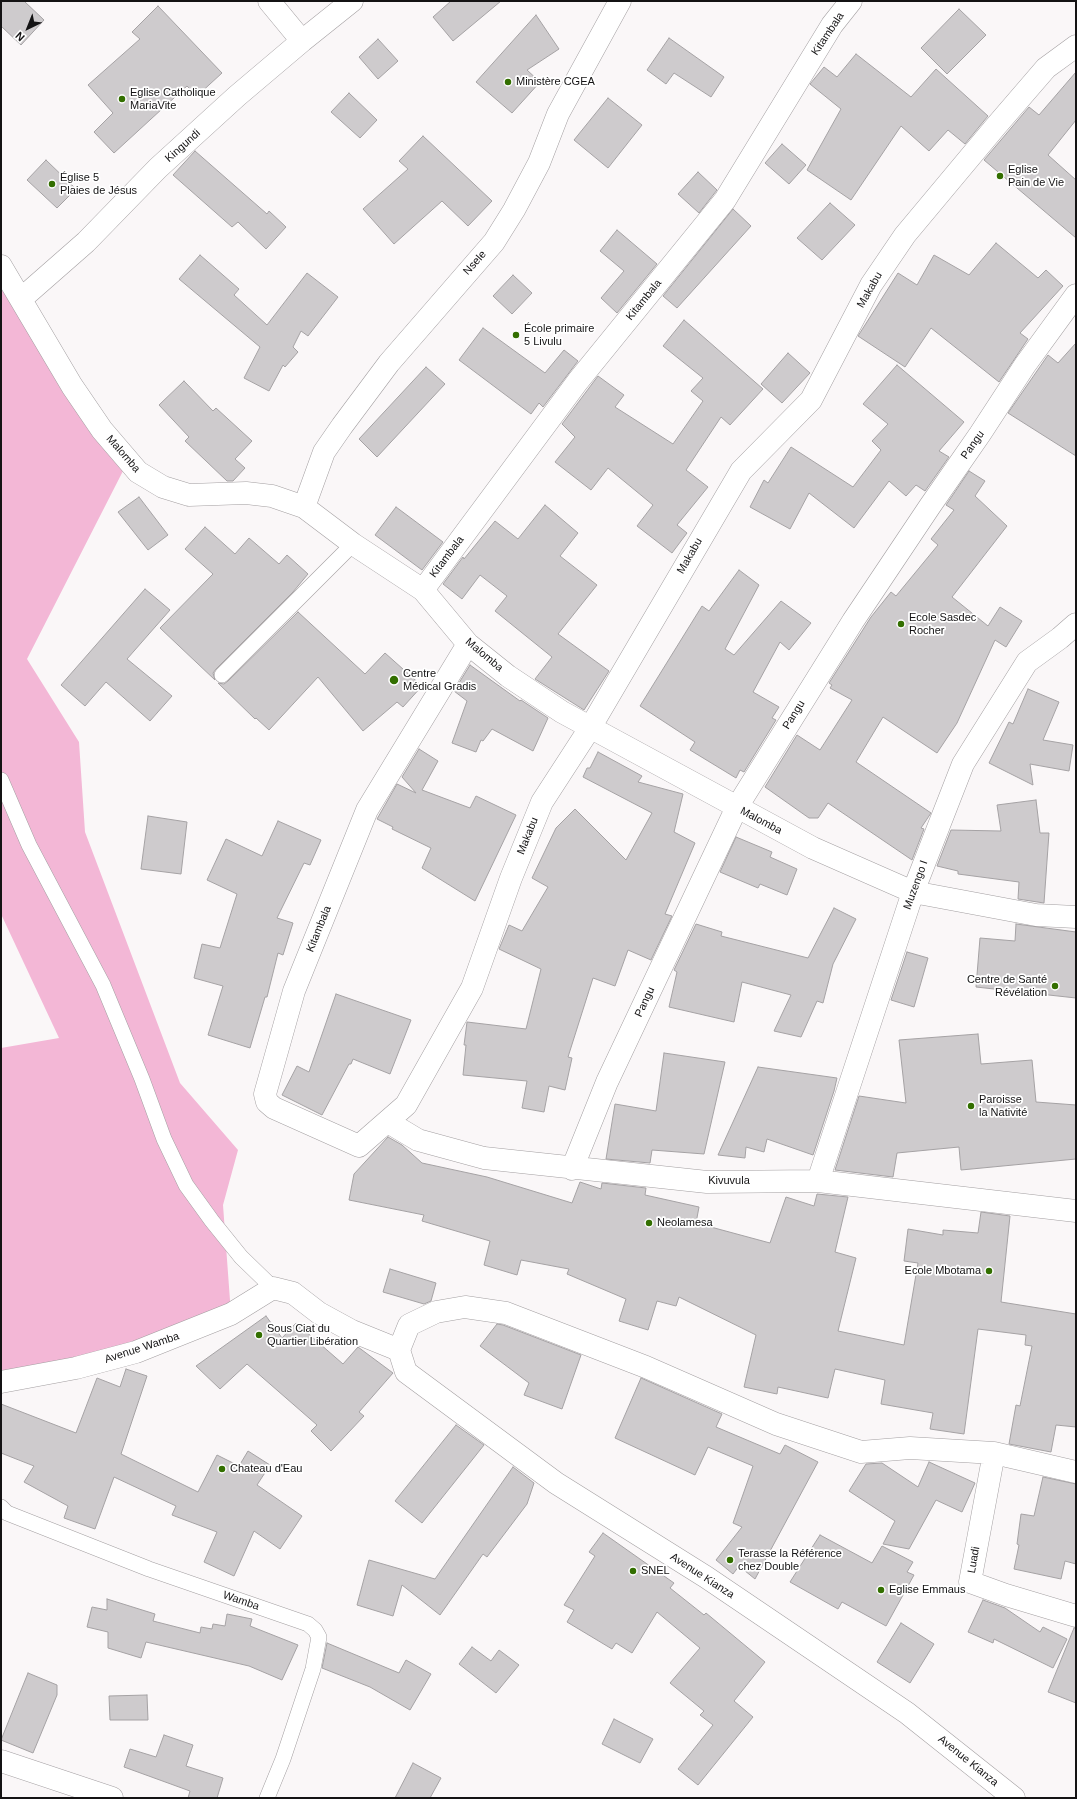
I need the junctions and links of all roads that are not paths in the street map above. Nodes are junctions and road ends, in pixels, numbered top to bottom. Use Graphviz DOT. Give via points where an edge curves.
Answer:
graph roads {
  1 [pos="269,1"];
  2 [pos="352,1"];
  3 [pos="620,1"];
  4 [pos="852,1"];
  5 [pos="302,41"];
  6 [pos="1076,46"];
  7 [pos="1,266"];
  8 [pos="1076,295"];
  9 [pos="21,299"];
  10 [pos="304,507"];
  11 [pos="353,544"];
  12 [pos="423,590"];
  13 [pos="1076,624"];
  14 [pos="468,644"];
  15 [pos="222,675"];
  16 [pos="590,728"];
  17 [pos="1,780"];
  18 [pos="736,808"];
  19 [pos="913,892"];
  20 [pos="1076,917"];
  21 [pos="388,1122"];
  22 [pos="572,1169"];
  23 [pos="818,1181"];
  24 [pos="1076,1211"];
  25 [pos="273,1288"];
  26 [pos="400,1350"];
  27 [pos="1,1382"];
  28 [pos="994,1452"];
  29 [pos="1076,1472"];
  30 [pos="1,1508"];
  31 [pos="1076,1616"];
  32 [pos="1,1761"];
  33 [pos="112,1798"];
  34 [pos="267,1798"];
  35 [pos="1014,1798"];
  1 -- 5 [label="street"];
  2 -- 5 [label="street, Kingundi"];
  3 -- 10 [label="street, Nsele" via="558,114 539,163 494,242 390,363 342,426 324,452"];
  4 -- 12 [label="street, Kitambala" via="832,25 725,200 578,381"];
  5 -- 9 [label="street, Kingundi" via="158,168 86,242"];
  6 -- 16 [label="street, Makabu" via="1046,68 905,235 870,285 811,400 741,471"];
  7 -- 9 [label="street, Malomba"];
  8 -- 18 [label="street, Pangu" via="1025,364 853,621"];
  9 -- 10 [label="street, Malomba" via="102,430 138,472 163,487 188,495 246,493 272,496"];
  10 -- 11 [label="street, Malomba"];
  11 -- 12 [label="street, Malomba"];
  11 -- 15 [label="lane"];
  12 -- 14 [label="street, Malomba"];
  13 -- 19 [label="street, Muzengo I" via="1027,662 963,764"];
  14 -- 16 [label="street, Malomba" via="508,676"];
  14 -- 21 [label="street, Kitambala" via="367,810 294,992 265,1094 267,1102 274,1108 359,1146"];
  16 -- 18 [label="street, Malomba"];
  16 -- 21 [label="street, Makabu" via="542,802 511,878 472,988 406,1105"];
  17 -- 25 [label="lane" via="29,845 102,985 164,1139 186,1185 242,1257"];
  18 -- 19 [label="street, Malomba" via="813,848"];
  18 -- 22 [label="street, Pangu" via="606,1082"];
  19 -- 20 [label="street, Malomba" via="1036,915"];
  19 -- 23 [label="street, Muzengo I"];
  21 -- 22 [label="street, Kivuvula" via="418,1140 484,1158"];
  22 -- 23 [label="street, Kivuvula" via="707,1182"];
  23 -- 24 [label="street, Kivuvula"];
  25 -- 26 [label="street" via="293,1293 319,1313 352,1331"];
  25 -- 27 [label="street, Avenue Wamba" via="232,1314 136,1352 76,1368"];
  26 -- 28 [label="street" via="409,1325 436,1312 465,1307 506,1313 646,1367 776,1424 861,1452 910,1448"];
  26 -- 35 [label="street, Avenue Kianza" via="406,1372 556,1483 706,1577 907,1713"];
  28 -- 29 [label="street"];
  28 -- 31 [label="street, Luadi" via="970,1582"];
  30 -- 34 [label="lane, Wamba" via="7,1513 149,1569 308,1624 316,1630 319,1637 312,1669"];
  32 -- 33 [label="street"];
}
